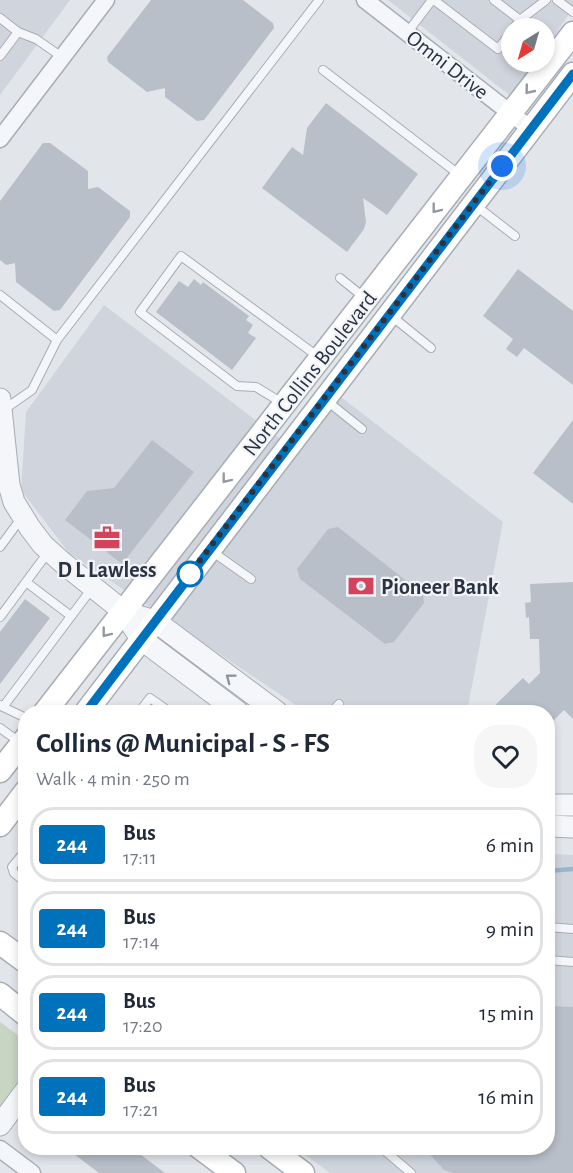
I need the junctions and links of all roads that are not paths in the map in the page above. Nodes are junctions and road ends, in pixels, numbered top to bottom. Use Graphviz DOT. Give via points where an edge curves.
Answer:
graph roads {
  1 [pos="106,0"];
  2 [pos="319,0"];
  3 [pos="365,0"];
  4 [pos="433,0"];
  5 [pos="494,0"];
  6 [pos="546,0"];
  7 [pos="557,0"];
  8 [pos="573,12"];
  9 [pos="0,18"];
  10 [pos="517,18"];
  11 [pos="523,18"];
  12 [pos="18,32"];
  13 [pos="407,33"];
  14 [pos="573,33"];
  15 [pos="501,45"];
  16 [pos="0,56"];
  17 [pos="62,57"];
  18 [pos="323,70"];
  19 [pos="573,74"];
  20 [pos="510,113"];
  21 [pos="531,129"];
  22 [pos="0,139"];
  23 [pos="462,177"];
  24 [pos="474,204"];
  25 [pos="420,231"];
  26 [pos="515,236"];
  27 [pos="340,278"];
  28 [pos="0,295"];
  29 [pos="366,299"];
  30 [pos="389,314"];
  31 [pos="351,319"];
  32 [pos="57,340"];
  33 [pos="431,348"];
  34 [pos="320,358"];
  35 [pos="324,399"];
  36 [pos="285,404"];
  37 [pos="1,407"];
  38 [pos="362,429"];
  39 [pos="23,516"];
  40 [pos="0,547"];
  41 [pos="208,549"];
  42 [pos="50,551"];
  43 [pos="251,579"];
  44 [pos="26,582"];
  45 [pos="93,587"];
  46 [pos="123,611"];
  47 [pos="71,616"];
  48 [pos="0,617"];
  49 [pos="148,630"];
  50 [pos="50,705"];
  51 [pos="91,705"];
  52 [pos="145,705"];
  53 [pos="160,705"];
  54 [pos="229,705"];
  55 [pos="267,705"];
  56 [pos="1,706"];
  57 [pos="18,714"];
  58 [pos="0,728"];
  59 [pos="18,738"];
  60 [pos="18,748"];
  61 [pos="0,771"];
  62 [pos="18,801"];
  63 [pos="555,805"];
  64 [pos="573,805"];
  65 [pos="0,825"];
  66 [pos="555,826"];
  67 [pos="573,827"];
  68 [pos="18,860"];
  69 [pos="18,876"];
  70 [pos="555,928"];
  71 [pos="573,929"];
  72 [pos="0,943"];
  73 [pos="18,956"];
  74 [pos="555,961"];
  75 [pos="573,962"];
  76 [pos="0,994"];
  77 [pos="18,1009"];
  78 [pos="18,1101"];
  79 [pos="0,1125"];
  80 [pos="0,1149"];
  81 [pos="210,1155"];
  82 [pos="280,1155"];
  83 [pos="391,1155"];
  84 [pos="33,1173"];
  85 [pos="234,1173"];
  86 [pos="303,1173"];
  87 [pos="411,1173"];
  1 -- 17 [label="street"];
  2 -- 32 [label="lane"];
  3 -- 13 [label="street, Omni Drive"];
  4 -- 13 [label="lane"];
  4 -- 15 [label="lane" via="498,49"];
  5 -- 10 [label="lane"];
  6 -- 11 [label="lane"];
  7 -- 8 [label="lane"];
  9 -- 12 [label="lane"];
  12 -- 16 [label="lane"];
  12 -- 17 [label="lane"];
  13 -- 20 [label="street, Omni Drive"];
  14 -- 20 [label="main road, North Collins Boulevard, one-way"];
  17 -- 22 [label="street"];
  18 -- 23 [label="lane"];
  19 -- 21 [label="main road, North Collins Boulevard"];
  20 -- 21 [label="street, Omni Drive"];
  20 -- 23 [label="main road, North Collins Boulevard"];
  21 -- 24 [label="main road, North Collins Boulevard"];
  23 -- 25 [label="main road, North Collins Boulevard, one-way"];
  24 -- 26 [label="lane"];
  24 -- 30 [label="main road, North Collins Boulevard"];
  25 -- 29 [label="main road, North Collins Boulevard"];
  25 -- 30 [label="main road" via="396,282"];
  27 -- 29 [label="lane"];
  28 -- 32 [label="lane"];
  29 -- 31 [label="main road, North Collins Boulevard"];
  30 -- 31 [label="main road"];
  30 -- 33 [label="lane"];
  30 -- 35 [label="main road, North Collins Boulevard"];
  31 -- 34 [label="main road, North Collins Boulevard"];
  32 -- 37 [label="lane" via="32,390"];
  34 -- 36 [label="main road, North Collins Boulevard"];
  34 -- 36 [label="lane" via="181,256 140,312 237,386 256,387"];
  35 -- 38 [label="lane"];
  35 -- 41 [label="main road, North Collins Boulevard"];
  36 -- 46 [label="main road, North Collins Boulevard, one-way"];
  37 -- 39 [label="street" via="9,485"];
  39 -- 40 [label="lane"];
  39 -- 42 [label="street"];
  41 -- 43 [label="lane"];
  41 -- 49 [label="main road, North Collins Boulevard"];
  42 -- 44 [label="lane"];
  42 -- 45 [label="street"];
  44 -- 47 [label="lane"];
  44 -- 48 [label="lane"];
  45 -- 46 [label="street"];
  45 -- 47 [label="lane"];
  46 -- 49 [label="street"];
  46 -- 50 [label="main road, North Collins Boulevard, one-way"];
  47 -- 56 [label="lane"];
  49 -- 51 [label="main road, North Collins Boulevard"];
  49 -- 54 [label="street"];
  55 -- 49 [label="street, one-way"];
  52 -- 53 [label="lane" via="150,698"];
  56 -- 57 [label="lane"];
  58 -- 59 [label="lane"];
  60 -- 61 [label="main road"];
  62 -- 65 [label="main road"];
  63 -- 64 [label="street"];
  66 -- 67 [label="street"];
  68 -- 69 [label="lane" via="12,867"];
  70 -- 71 [label="lane"];
  72 -- 73 [label="main road"];
  74 -- 75 [label="lane"];
  76 -- 77 [label="main road"];
  78 -- 79 [label="street"];
  80 -- 84 [label="street"];
  81 -- 85 [label="main road"];
  82 -- 86 [label="main road"];
  83 -- 87 [label="lane"];
}
